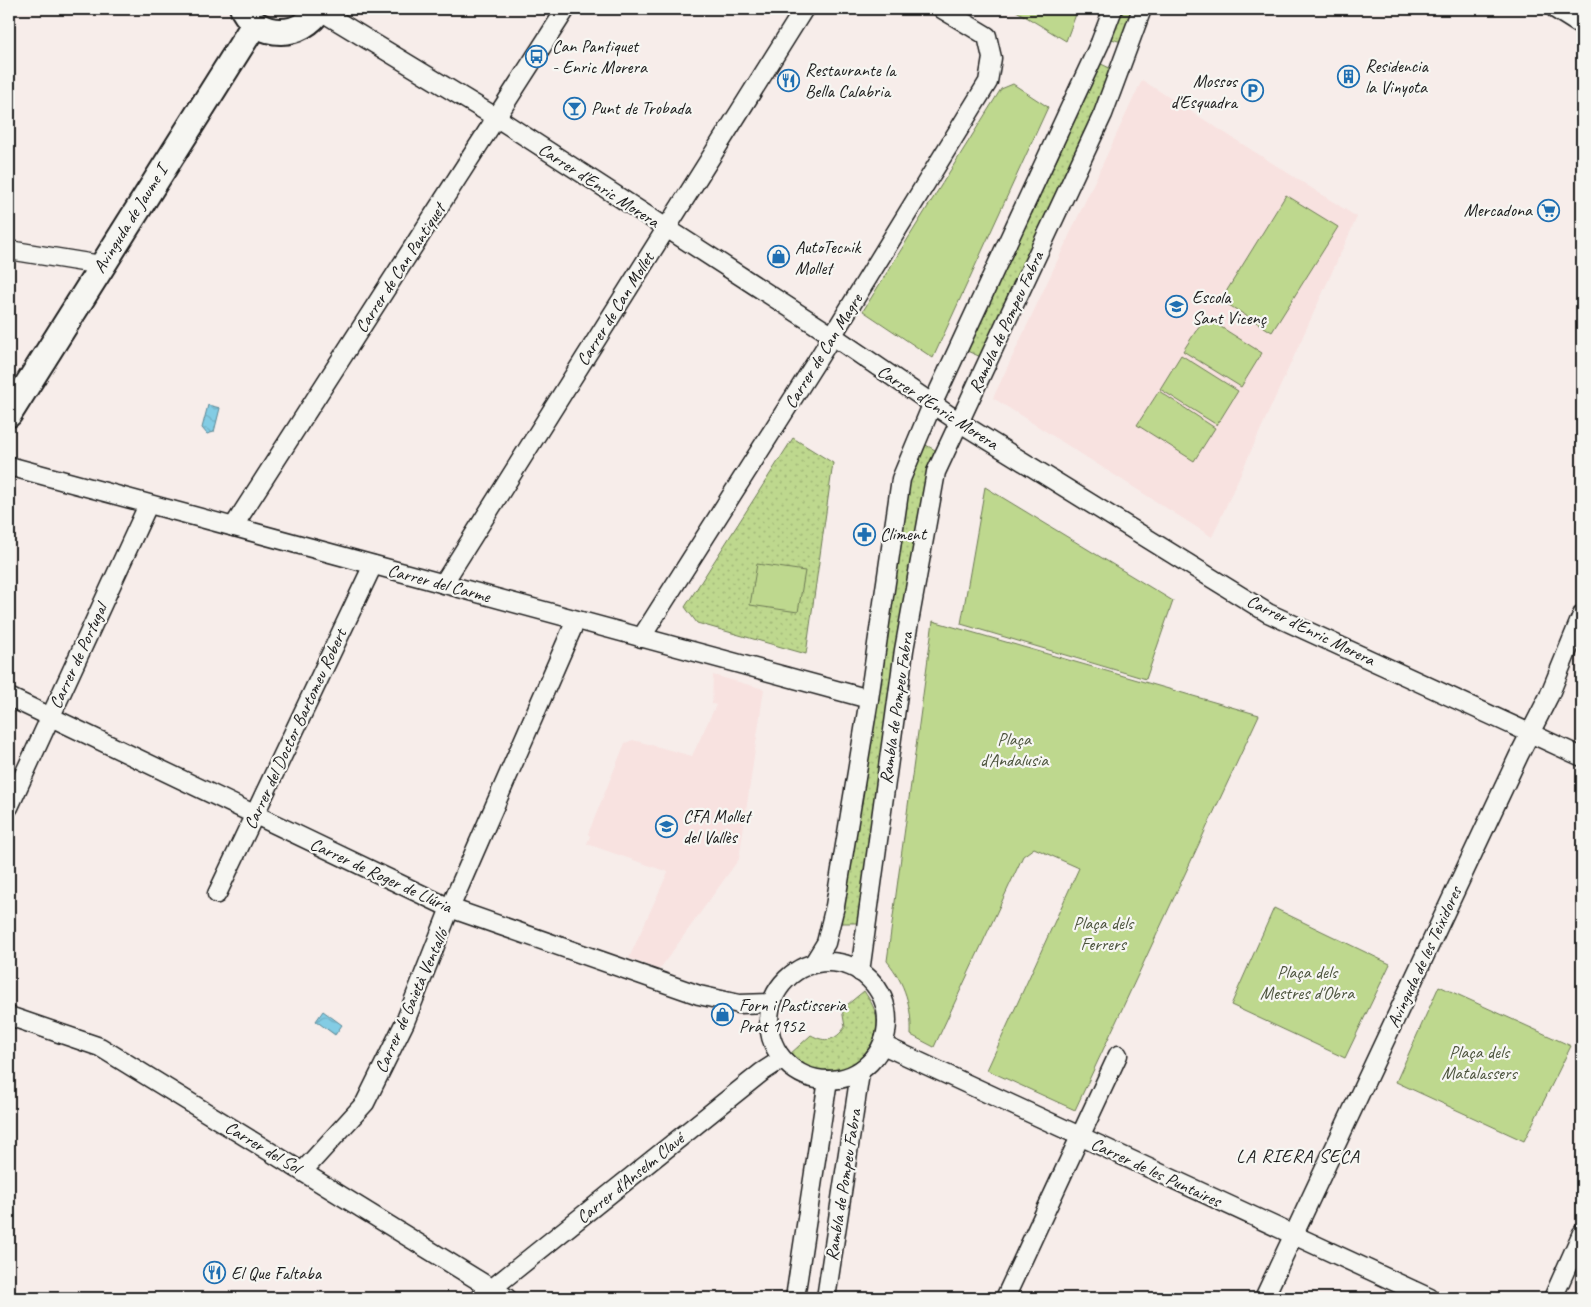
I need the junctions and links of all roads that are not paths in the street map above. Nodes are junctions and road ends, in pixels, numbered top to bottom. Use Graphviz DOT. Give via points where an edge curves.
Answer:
graph roads {
  1 [pos="566,9"];
  2 [pos="804,9"];
  3 [pos="942,9"];
  4 [pos="1113,9"];
  5 [pos="1142,9"];
  6 [pos="1555,9"];
  7 [pos="320,10"];
  8 [pos="248,17"];
  9 [pos="1582,26"];
  10 [pos="497,118"];
  11 [pos="665,227"];
  12 [pos="9,250"];
  13 [pos="101,265"];
  14 [pos="832,336"];
  15 [pos="932,405"];
  16 [pos="9,414"];
  17 [pos="959,422"];
  18 [pos="9,466"];
  19 [pos="148,505"];
  20 [pos="233,527"];
  21 [pos="373,565"];
  22 [pos="443,584"];
  23 [pos="1582,614"];
  24 [pos="576,620"];
  25 [pos="641,638"];
  26 [pos="9,697"];
  27 [pos="869,699"];
  28 [pos="50,717"];
  29 [pos="1529,733"];
  30 [pos="1582,757"];
  31 [pos="9,807"];
  32 [pos="253,816"];
  33 [pos="217,894"];
  34 [pos="450,908"];
  35 [pos="813,964"];
  36 [pos="860,972"];
  37 [pos="771,1003"];
  38 [pos="9,1016"];
  39 [pos="883,1045"];
  40 [pos="1118,1055"];
  41 [pos="782,1059"];
  42 [pos="860,1072"];
  43 [pos="828,1080"];
  44 [pos="1080,1136"];
  45 [pos="303,1171"];
  46 [pos="1582,1233"];
  47 [pos="1294,1235"];
  48 [pos="486,1294"];
  49 [pos="508,1298"];
  50 [pos="795,1298"];
  51 [pos="826,1298"];
  52 [pos="1005,1298"];
  53 [pos="1264,1298"];
  54 [pos="1430,1298"];
  55 [pos="1553,1298"];
  1 -- 10 [label="street, Carrer de Can Pantiquet"];
  2 -- 11 [label="street, Carrer de Can Mollet"];
  3 -- 14 [label="street, Carrer de Can Magre" via="987,36 992,58 988,82"];
  4 -- 15 [label="street, Rambla de Pompeu Fabra"];
  5 -- 17 [label="street, Rambla de Pompeu Fabra" via="1103,114"];
  6 -- 9 [label="street"];
  7 -- 8 [label="street" via="307,23 280,32"];
  7 -- 10 [label="street, Carrer d'Enric Morera"];
  8 -- 13 [label="street, Avinguda de Jaume I"];
  10 -- 11 [label="street, Carrer d'Enric Morera"];
  10 -- 20 [label="street, Carrer de Can Pantiquet"];
  11 -- 14 [label="street, Carrer d'Enric Morera"];
  11 -- 22 [label="street, Carrer de Can Mollet"];
  12 -- 13 [label="street"];
  13 -- 16 [label="street, Avinguda de Jaume I"];
  14 -- 15 [label="street, Carrer d'Enric Morera"];
  14 -- 25 [label="street, Carrer de Can Magre"];
  15 -- 17 [label="street, Carrer d'Enric Morera"];
  15 -- 27 [label="street, Rambla de Pompeu Fabra" via="901,479"];
  17 -- 29 [label="street, Carrer d'Enric Morera" via="1268,613"];
  17 -- 36 [label="street, Rambla de Pompeu Fabra" via="936,472 910,615"];
  18 -- 19 [label="street, Carrer del Carme"];
  19 -- 20 [label="street, Carrer del Carme"];
  19 -- 28 [label="street, Carrer de Portugal"];
  20 -- 21 [label="street, Carrer del Carme"];
  21 -- 22 [label="street, Carrer del Carme"];
  21 -- 32 [label="street, Carrer del Doctor Bartomeu Robert"];
  22 -- 24 [label="street, Carrer del Carme"];
  23 -- 29 [label="street, Avinguda de les Teixidores" via="1549,696"];
  24 -- 25 [label="street, Carrer del Carme"];
  24 -- 34 [label="street, Carrer de Gaietà Ventalló"];
  25 -- 27 [label="street, Carrer del Carme"];
  26 -- 28 [label="street, Carrer de Roger de Llúria"];
  27 -- 35 [label="street, Rambla de Pompeu Fabra" via="835,906 826,943"];
  28 -- 31 [label="street, Carrer de Portugal"];
  28 -- 32 [label="street, Carrer de Roger de Llúria"];
  29 -- 30 [label="street, Carrer d'Enric Morera"];
  29 -- 47 [label="street, Avinguda de les Teixidores"];
  32 -- 33 [label="street, Carrer del Doctor Bartomeu Robert"];
  32 -- 34 [label="street, Carrer de Roger de Llúria"];
  34 -- 37 [label="street, Carrer de Roger de Llúria" via="699,995 739,1004"];
  34 -- 45 [label="street, Carrer de Gaietà Ventalló" via="405,1022 365,1103"];
  35 -- 36 [label="street" via="835,962"];
  35 -- 37 [label="street" via="790,975"];
  36 -- 39 [label="street" via="877,988 887,1014"];
  37 -- 41 [label="street" via="770,1031"];
  38 -- 45 [label="street, Carrer del Sol" via="100,1047"];
  39 -- 42 [label="street"];
  39 -- 44 [label="street, Carrer de les Puntaires"];
  40 -- 44 [label="street"];
  41 -- 43 [label="street" via="806,1076"];
  41 -- 48 [label="street, Carrer d'Anselm Clavé"];
  42 -- 43 [label="street"];
  42 -- 51 [label="street, Rambla de Pompeu Fabra"];
  43 -- 50 [label="street, Rambla de Pompeu Fabra"];
  44 -- 47 [label="street, Carrer de les Puntaires"];
  44 -- 52 [label="street"];
  45 -- 48 [label="street, Carrer del Sol"];
  46 -- 55 [label="street"];
  47 -- 53 [label="street, Avinguda de les Teixidores"];
  47 -- 54 [label="street, Carrer de les Puntaires"];
  48 -- 49 [label="street, Carrer del Sol"];
}
